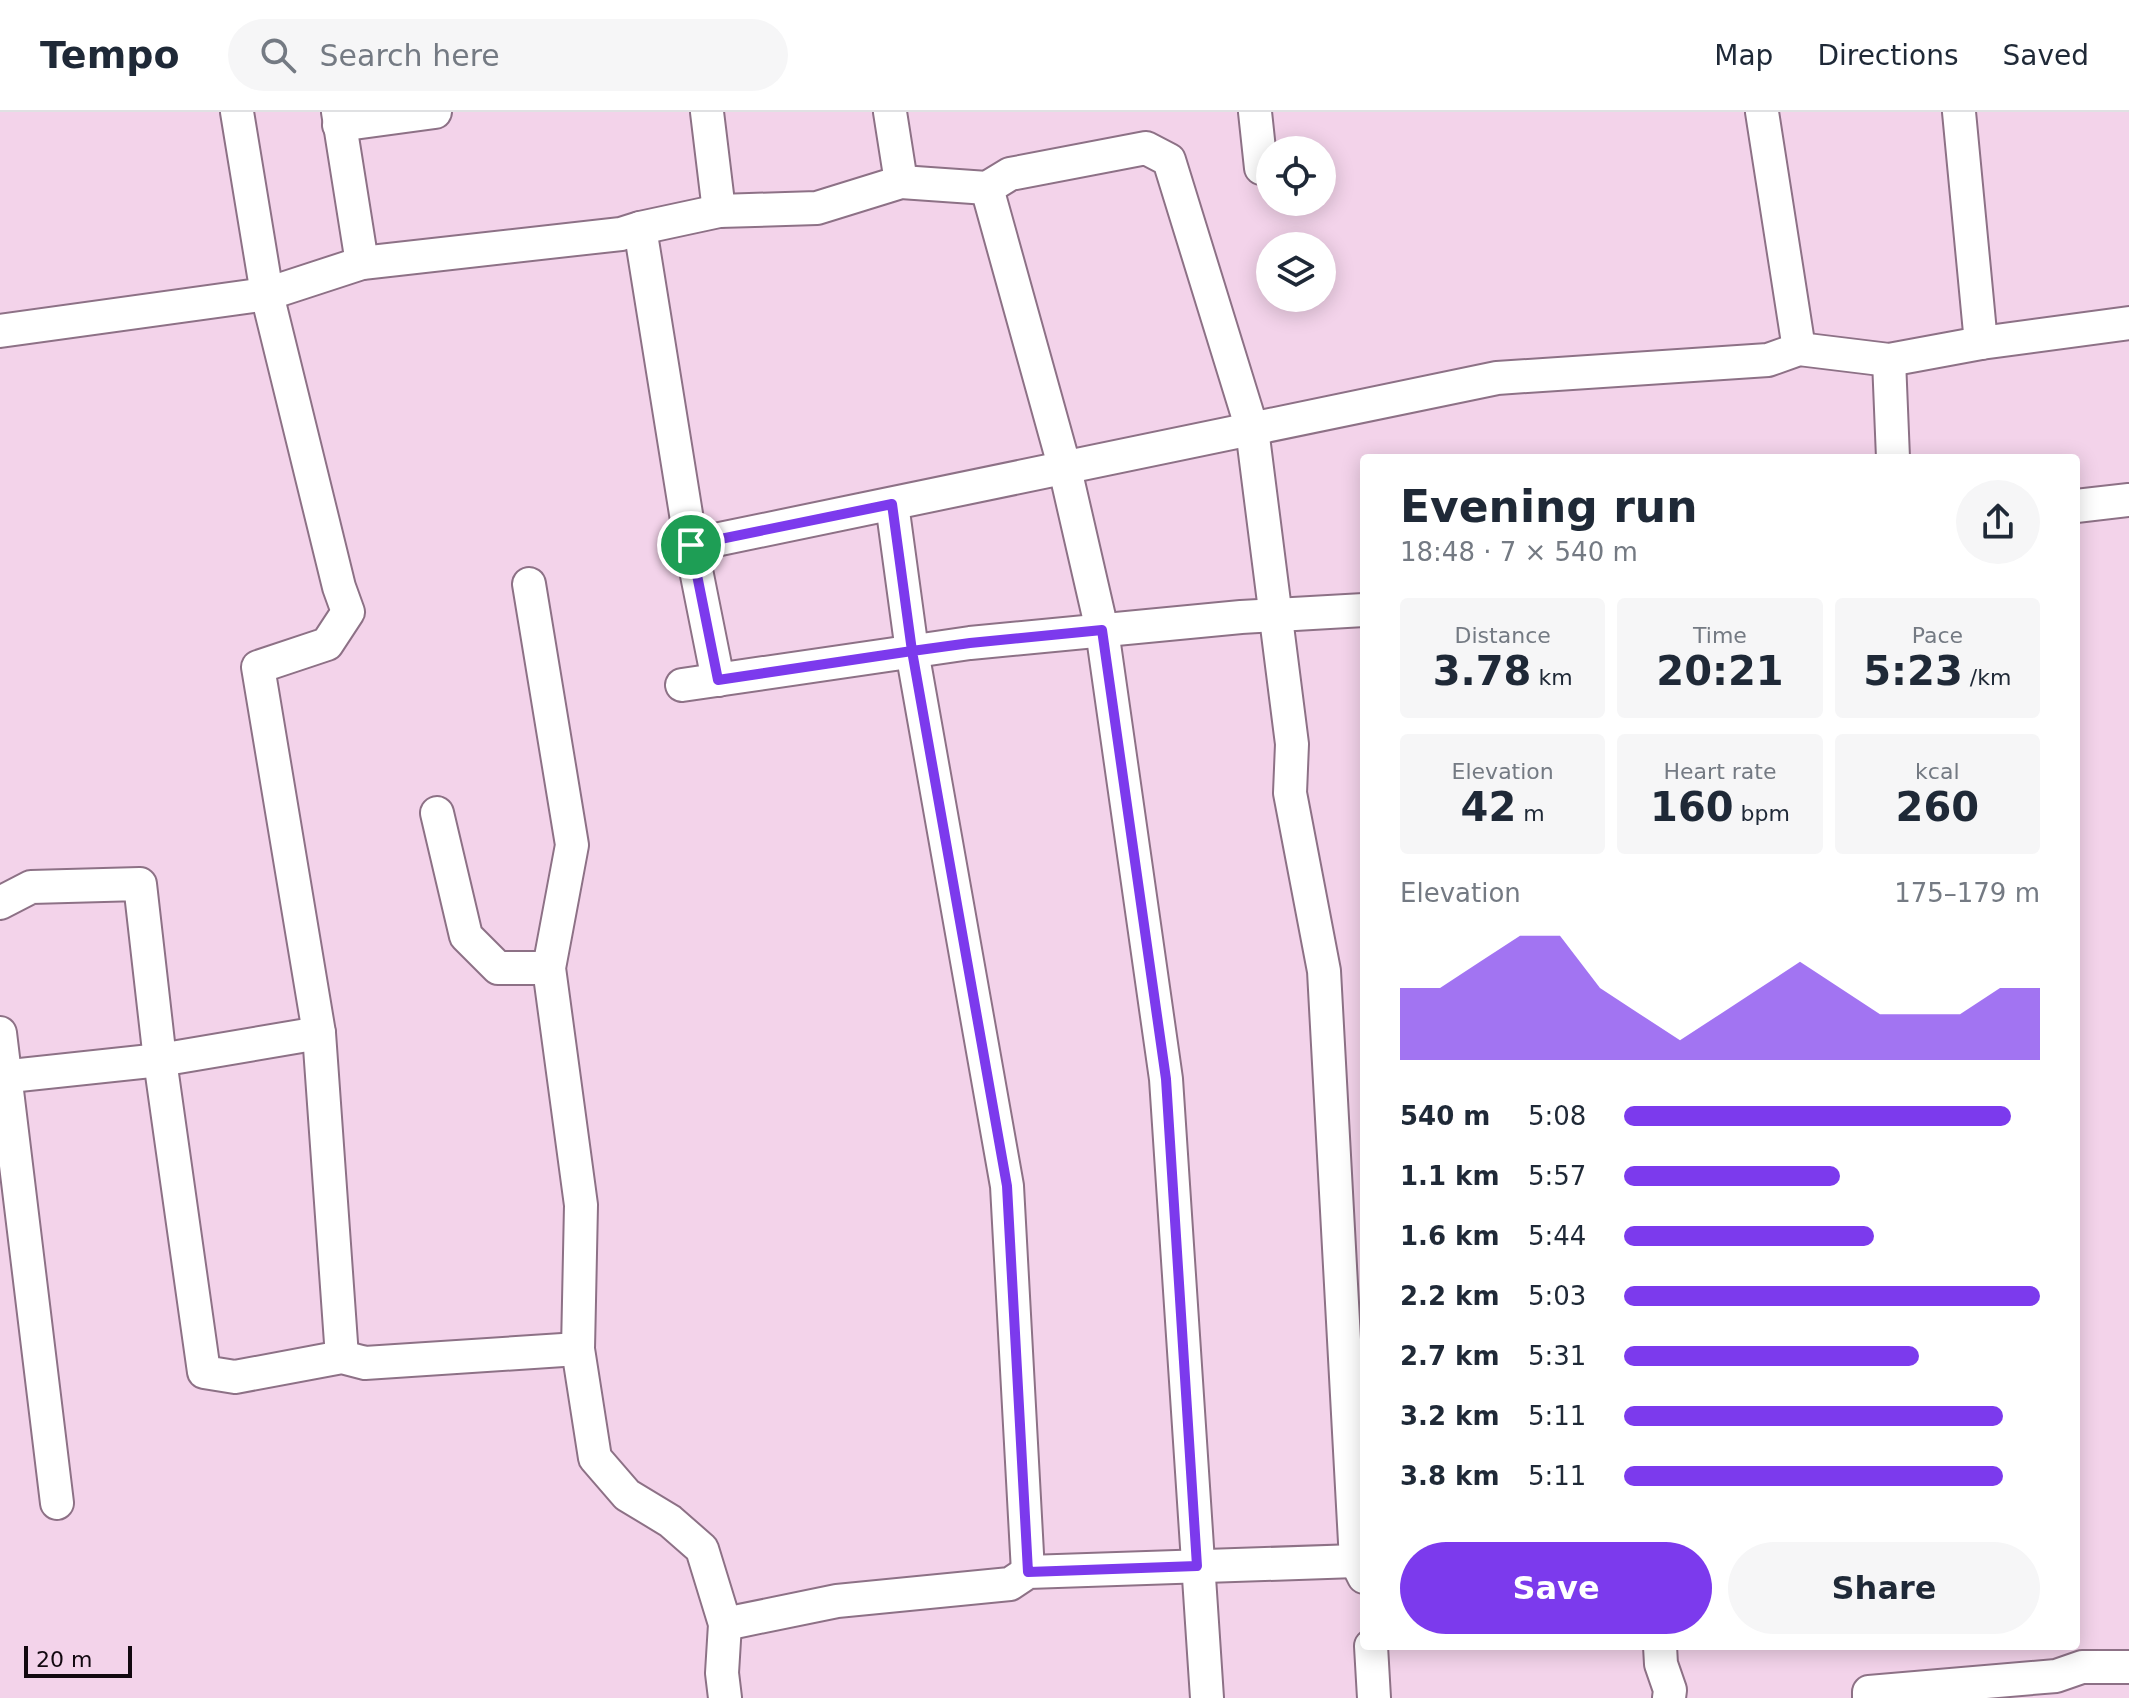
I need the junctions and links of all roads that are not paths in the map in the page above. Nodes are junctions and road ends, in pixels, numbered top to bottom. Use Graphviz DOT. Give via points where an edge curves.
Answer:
graph roads {
  1 [pos="237,112"];
  2 [pos="435,112"];
  3 [pos="707,112"];
  4 [pos="890,112"];
  5 [pos="1255,112"];
  6 [pos="1762,112"];
  7 [pos="1959,112"];
  8 [pos="338,118"];
  9 [pos="1258,136"];
  10 [pos="901,182"];
  11 [pos="987,188"];
  12 [pos="719,211"];
  13 [pos="640,228"];
  14 [pos="362,263"];
  15 [pos="267,294"];
  16 [pos="2129,323"];
  17 [pos="0,331"];
  18 [pos="1981,343"];
  19 [pos="1799,349"];
  20 [pos="1889,360"];
  21 [pos="1252,429"];
  22 [pos="1893,454"];
  23 [pos="1065,469"];
  24 [pos="2129,500"];
  25 [pos="892,504"];
  26 [pos="2080,506"];
  27 [pos="691,545"];
  28 [pos="529,584"];
  29 [pos="1360,610"];
  30 [pos="1275,615"];
  31 [pos="1102,630"];
  32 [pos="912,651"];
  33 [pos="718,680"];
  34 [pos="682,685"];
  35 [pos="437,813"];
  36 [pos="0,903"];
  37 [pos="549,968"];
  38 [pos="0,1033"];
  39 [pos="319,1033"];
  40 [pos="160,1060"];
  41 [pos="2,1077"];
  42 [pos="578,1349"];
  43 [pos="342,1357"];
  44 [pos="57,1503"];
  45 [pos="1197,1566"];
  46 [pos="1360,1569"];
  47 [pos="1028,1572"];
  48 [pos="725,1624"];
  49 [pos="1371,1650"];
  50 [pos="1660,1650"];
  51 [pos="2129,1667"];
  52 [pos="2057,1687"];
  53 [pos="725,1698"];
  54 [pos="1207,1698"];
  55 [pos="1374,1698"];
  56 [pos="1669,1698"];
  57 [pos="1869,1698"];
  1 -- 15 [label="street"];
  2 -- 8 [label="street"];
  3 -- 12 [label="street"];
  4 -- 10 [label="street"];
  5 -- 9 [label="street"];
  6 -- 19 [label="street"];
  7 -- 18 [label="street"];
  8 -- 14 [label="street"];
  10 -- 11 [label="street"];
  10 -- 12 [label="street" via="817,208"];
  11 -- 21 [label="street" via="1010,174 1146,148 1169,160"];
  11 -- 23 [label="street"];
  12 -- 13 [label="street"];
  13 -- 14 [label="street"];
  13 -- 27 [label="street"];
  14 -- 15 [label="street"];
  15 -- 17 [label="street"];
  15 -- 39 [label="street" via="348,612 327,644 258,667"];
  16 -- 18 [label="street"];
  18 -- 20 [label="street"];
  19 -- 20 [label="street"];
  19 -- 21 [label="street" via="1768,360 1497,378"];
  20 -- 22 [label="street"];
  21 -- 23 [label="street"];
  21 -- 30 [label="street"];
  23 -- 25 [label="street"];
  23 -- 31 [label="street"];
  24 -- 26 [label="street"];
  25 -- 27 [label="street"];
  25 -- 32 [label="street"];
  27 -- 33 [label="street"];
  28 -- 37 [label="street" via="572,845"];
  29 -- 30 [label="street"];
  30 -- 31 [label="street"];
  30 -- 46 [label="street" via="1292,744 1290,793 1324,971"];
  31 -- 32 [label="street"];
  31 -- 45 [label="street" via="1166,1079"];
  32 -- 33 [label="street"];
  32 -- 47 [label="street" via="1007,1186"];
  33 -- 34 [label="street"];
  35 -- 37 [label="street" via="466,936 498,968"];
  36 -- 40 [label="street" via="31,887 140,884"];
  37 -- 42 [label="street" via="581,1205"];
  38 -- 41 [label="street"];
  39 -- 40 [label="street"];
  39 -- 43 [label="street"];
  40 -- 41 [label="street"];
  40 -- 43 [label="street" via="204,1372 235,1377"];
  41 -- 44 [label="street"];
  42 -- 43 [label="street" via="365,1363"];
  42 -- 48 [label="street" via="595,1458 627,1495 670,1521 702,1549"];
  45 -- 46 [label="street"];
  45 -- 47 [label="street"];
  45 -- 54 [label="street"];
  47 -- 48 [label="street" via="1010,1584 837,1601"];
  48 -- 53 [label="street"];
  49 -- 55 [label="street"];
  50 -- 56 [label="street"];
  51 -- 52 [label="street" via="2082,1667"];
  52 -- 57 [label="street" via="1869,1692"];
}
